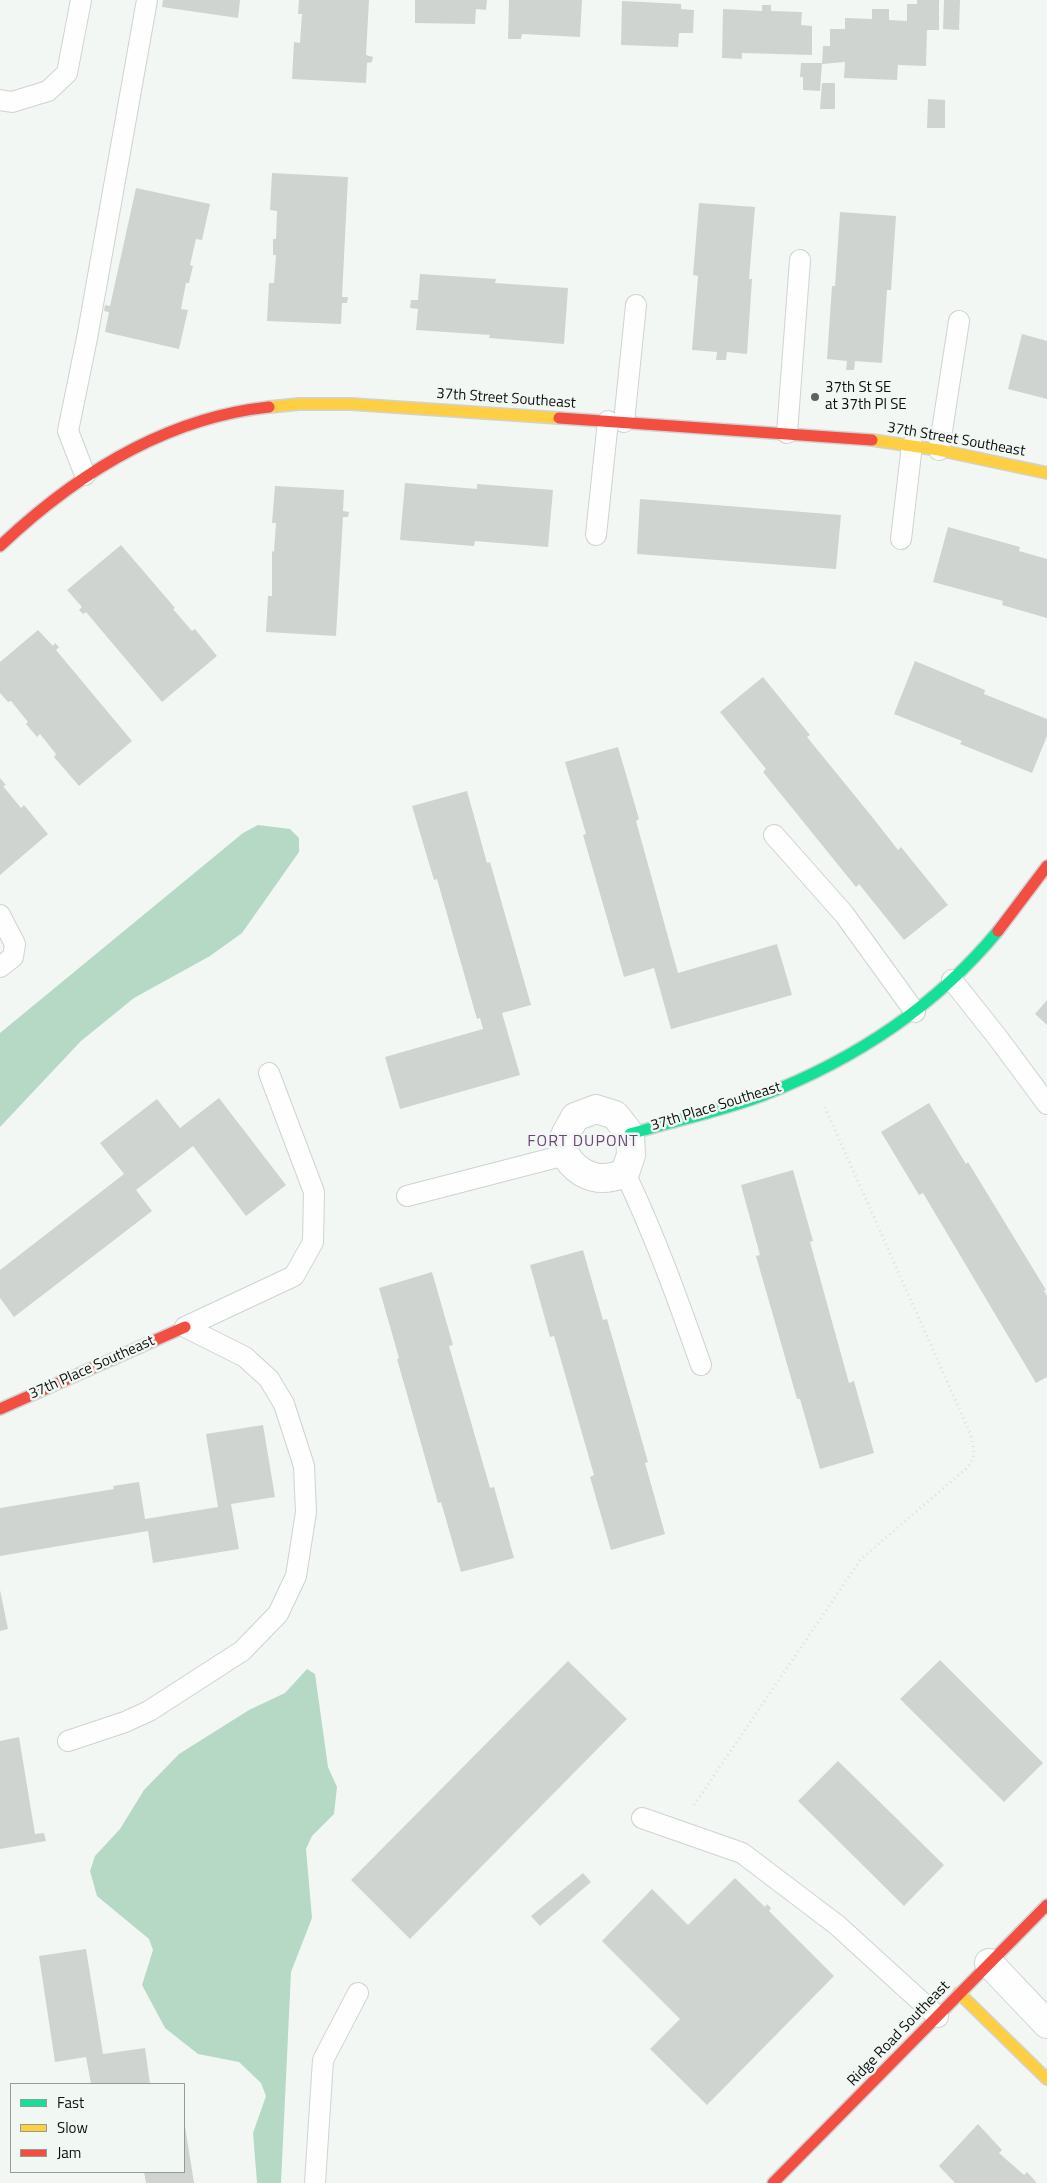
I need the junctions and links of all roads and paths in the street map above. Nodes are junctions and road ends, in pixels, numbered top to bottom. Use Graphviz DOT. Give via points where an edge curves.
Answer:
graph roads {
  1 [pos="81,0"];
  2 [pos="147,0"];
  3 [pos="0,100"];
  4 [pos="800,260"];
  5 [pos="636,305"];
  6 [pos="959,321"];
  7 [pos="616,422"];
  8 [pos="787,433"];
  9 [pos="912,445"];
  10 [pos="939,450"];
  11 [pos="1047,473"];
  12 [pos="85,475"];
  13 [pos="596,535"];
  14 [pos="901,539"];
  15 [pos="0,546"];
  16 [pos="774,835"];
  17 [pos="1047,866"];
  18 [pos="0,915"];
  19 [pos="0,968"];
  20 [pos="952,980"];
  21 [pos="916,1012"];
  22 [pos="269,1073"];
  23 [pos="811,1075"];
  24 [pos="1047,1104"];
  25 [pos="630,1134"];
  26 [pos="565,1156"];
  27 [pos="625,1173"];
  28 [pos="407,1196"];
  29 [pos="184,1327"];
  30 [pos="701,1365"];
  31 [pos="0,1409"];
  32 [pos="68,1740"];
  33 [pos="642,1818"];
  34 [pos="676,1830"];
  35 [pos="1047,1905"];
  36 [pos="989,1963"];
  37 [pos="358,1993"];
  38 [pos="960,1993"];
  39 [pos="938,2017"];
  40 [pos="1047,2024"];
  41 [pos="1047,2080"];
  42 [pos="315,2183"];
  43 [pos="773,2183"];
  1 -- 3 [label="lane" via="67,73 48,91 12,102"];
  2 -- 12 [label="lane" via="68,431"];
  4 -- 8 [label="lane"];
  5 -- 7 [label="lane"];
  6 -- 10 [label="lane"];
  7 -- 8 [label="street, 37th Street Southeast"];
  7 -- 12 [label="street, 37th Street Southeast" via="354,404 278,406 248,410 183,427 129,450"];
  7 -- 13 [label="lane"];
  8 -- 9 [label="street, 37th Street Southeast"];
  9 -- 10 [label="street, 37th Street Southeast"];
  9 -- 14 [label="lane"];
  10 -- 11 [label="street, 37th Street Southeast"];
  12 -- 15 [label="street, 37th Street Southeast" via="44,504"];
  16 -- 21 [label="lane" via="844,914"];
  17 -- 20 [label="street, 37th Place Southeast" via="1009,919"];
  18 -- 19 [label="lane" via="15,944 13,958"];
  20 -- 21 [label="street, 37th Place Southeast"];
  20 -- 24 [label="lane"];
  21 -- 23 [label="street, 37th Place Southeast" via="857,1052"];
  22 -- 29 [label="lane" via="314,1192 313,1242 294,1276"];
  23 -- 25 [label="street, 37th Place Southeast" via="760,1096"];
  23 -- 34 [label="path" via="970,1433 975,1454 967,1468 861,1559"];
  25 -- 26 [label="street" via="615,1115 596,1109 575,1117 564,1139"];
  25 -- 27 [label="street" via="631,1155"];
  26 -- 27 [label="street" via="577,1169 595,1178 612,1178"];
  26 -- 28 [label="lane"];
  27 -- 30 [label="lane" via="647,1218"];
  29 -- 31 [label="street, 37th Place Southeast"];
  29 -- 32 [label="lane" via="245,1357 269,1379 284,1404 304,1466 306,1512 296,1576 278,1614 242,1651 149,1711"];
  33 -- 34 [label="lane"];
  34 -- 39 [label="lane" via="742,1853 837,1925"];
  35 -- 36 [label="street, Ridge Road Southeast"];
  36 -- 38 [label="street, Ridge Road Southeast"];
  36 -- 40 [label="street"];
  37 -- 42 [label="lane" via="323,2060"];
  38 -- 39 [label="street, Ridge Road Southeast"];
  38 -- 41 [label="street"];
  39 -- 43 [label="street, Ridge Road Southeast"];
}
